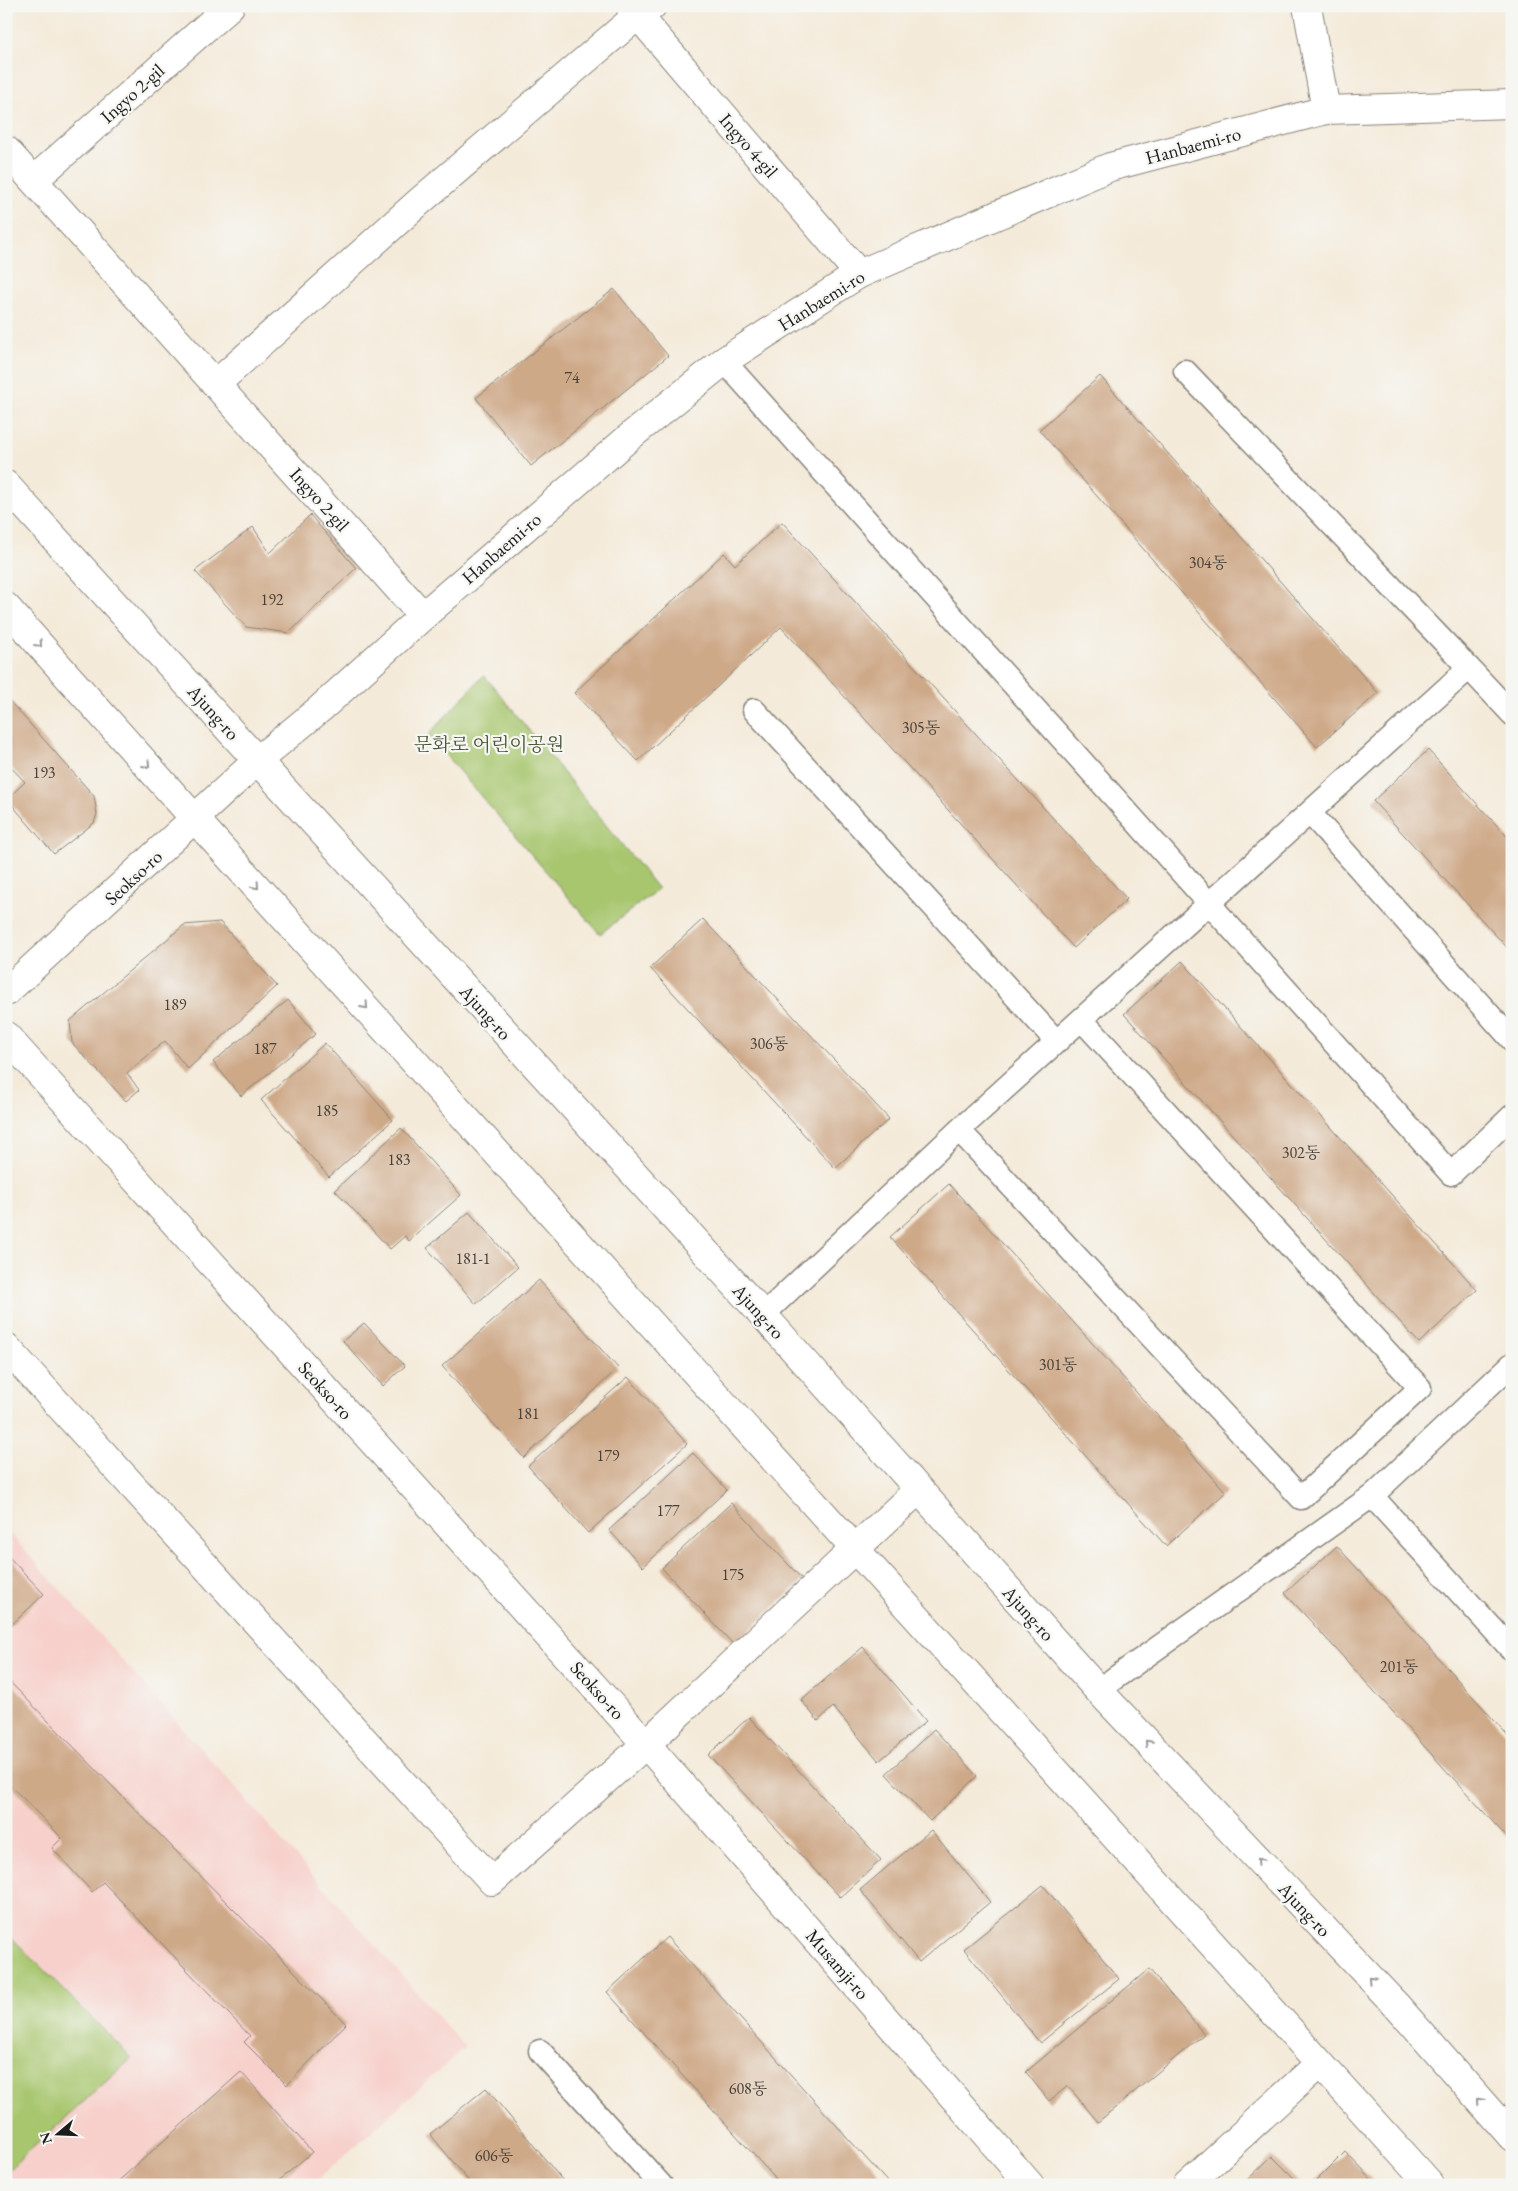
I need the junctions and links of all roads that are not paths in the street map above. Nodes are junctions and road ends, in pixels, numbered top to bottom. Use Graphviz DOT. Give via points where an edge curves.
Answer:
graph roads {
  1 [pos="230,6"];
  2 [pos="1306,6"];
  3 [pos="640,9"];
  4 [pos="1512,104"];
  5 [pos="1326,110"];
  6 [pos="6,150"];
  7 [pos="34,180"];
  8 [pos="859,274"];
  9 [pos="724,361"];
  10 [pos="1185,371"];
  11 [pos="217,383"];
  12 [pos="6,485"];
  13 [pos="6,607"];
  14 [pos="423,616"];
  15 [pos="1469,668"];
  16 [pos="754,710"];
  17 [pos="1512,714"];
  18 [pos="258,760"];
  19 [pos="1310,813"];
  20 [pos="195,819"];
  21 [pos="1210,904"];
  22 [pos="6,992"];
  23 [pos="1082,1020"];
  24 [pos="6,1036"];
  25 [pos="1512,1040"];
  26 [pos="1057,1042"];
  27 [pos="1512,1116"];
  28 [pos="960,1130"];
  29 [pos="763,1315"];
  30 [pos="6,1347"];
  31 [pos="1512,1364"];
  32 [pos="918,1490"];
  33 [pos="1372,1496"];
  34 [pos="855,1549"];
  35 [pos="1512,1650"];
  36 [pos="1098,1690"];
  37 [pos="646,1744"];
  38 [pos="540,2051"];
  39 [pos="1319,2064"];
  40 [pos="1512,2137"];
  41 [pos="661,2185"];
  42 [pos="1030,2185"];
  43 [pos="1187,2185"];
  44 [pos="1430,2185"];
  1 -- 7 [label="street, Ingyo 2-gil"];
  2 -- 5 [label="street"];
  3 -- 8 [label="street, Ingyo 4-gil"];
  3 -- 11 [label="street, Ingyo 4-gil"];
  4 -- 5 [label="street, Hanbaemi-ro"];
  5 -- 8 [label="street, Hanbaemi-ro" via="1110,167"];
  6 -- 7 [label="street, Ingyo 2-gil"];
  7 -- 11 [label="street, Ingyo 2-gil"];
  8 -- 9 [label="street, Hanbaemi-ro"];
  9 -- 14 [label="street, Hanbaemi-ro" via="633,434"];
  9 -- 21 [label="lane"];
  10 -- 15 [label="lane"];
  11 -- 14 [label="street, Ingyo 2-gil"];
  12 -- 18 [label="street, Ajung-ro"];
  13 -- 20 [label="street, one-way"];
  14 -- 18 [label="street, Hanbaemi-ro"];
  15 -- 17 [label="lane"];
  15 -- 19 [label="lane"];
  16 -- 26 [label="lane"];
  18 -- 20 [label="street, Seokso-ro"];
  18 -- 29 [label="street, Ajung-ro"];
  19 -- 21 [label="lane"];
  19 -- 25 [label="lane"];
  20 -- 22 [label="street, Seokso-ro"];
  20 -- 34 [label="street, one-way"];
  21 -- 23 [label="lane"];
  21 -- 27 [label="lane" via="1451,1174"];
  23 -- 26 [label="lane"];
  23 -- 28 [label="lane" via="1420,1388 1301,1498"];
  24 -- 37 [label="street, Seokso-ro"];
  26 -- 28 [label="lane"];
  28 -- 29 [label="lane"];
  29 -- 32 [label="street, Ajung-ro"];
  30 -- 37 [label="street" via="492,1881"];
  31 -- 33 [label="lane"];
  32 -- 34 [label="street"];
  32 -- 36 [label="street, Ajung-ro"];
  33 -- 35 [label="lane"];
  33 -- 36 [label="lane"];
  34 -- 37 [label="street"];
  34 -- 39 [label="street"];
  40 -- 36 [label="street, Ajung-ro, one-way" via="1396,2005"];
  37 -- 42 [label="street, Musamji-ro"];
  38 -- 41 [label="lane"];
  39 -- 43 [label="street"];
  39 -- 44 [label="street"];
}
